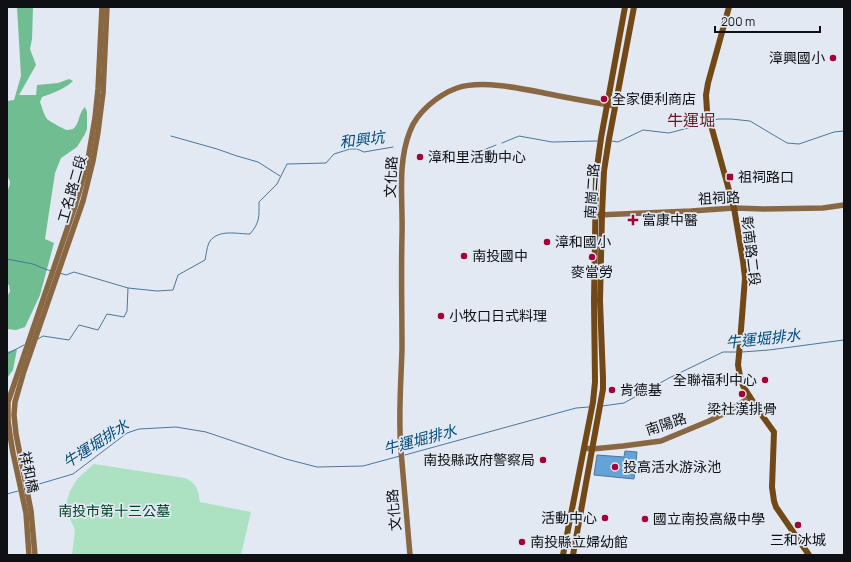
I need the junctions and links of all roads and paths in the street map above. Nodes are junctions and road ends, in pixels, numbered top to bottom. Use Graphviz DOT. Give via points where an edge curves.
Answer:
graph roads {
  1 [pos="102,7"];
  2 [pos="107,7"];
  3 [pos="625,7"];
  4 [pos="634,7"];
  5 [pos="729,7"];
  6 [pos="608,105"];
  7 [pos="615,106"];
  8 [pos="98,119"];
  9 [pos="844,205"];
  10 [pos="734,208"];
  11 [pos="599,215"];
  12 [pos="598,271"];
  13 [pos="28,353"];
  14 [pos="750,397"];
  15 [pos="584,448"];
  16 [pos="592,449"];
  17 [pos="29,512"];
  18 [pos="29,555"];
  19 [pos="35,555"];
  20 [pos="410,555"];
  21 [pos="563,555"];
  22 [pos="573,555"];
  23 [pos="809,555"];
  1 -- 8 [label="street"];
  2 -- 8 [label="street" via="103,93"];
  3 -- 6 [label="main road, 南崗二路"];
  4 -- 7 [label="main road, 南崗二路"];
  5 -- 10 [label="main road, 彰南路二段" via="708,83 706,102 709,122"];
  6 -- 7 [label="street, 文化路"];
  6 -- 11 [label="main road, 南崗二路" via="596,175"];
  6 -- 20 [label="street, 文化路" via="524,89 479,84 456,88 447,93 423,110 410,131 402,171 400,412 403,484"];
  7 -- 11 [label="main road, 南崗二路"];
  8 -- 13 [label="street, 工名路二段" via="93,162 83,201 63,250"];
  9 -- 10 [label="street, 祖祠路" via="814,208"];
  10 -- 11 [label="street, 祖祠路"];
  10 -- 14 [label="main road, 彰南路二段" via="745,278 738,365 743,386"];
  11 -- 12 [label="main road, 南崗二路"];
  12 -- 15 [label="main road, 南崗二路" via="594,301 595,382"];
  12 -- 16 [label="main road, 南崗二路" via="603,378"];
  13 -- 17 [label="street, 祥和橋" via="14,415"];
  13 -- 17 [label="street, 祥和橋" via="8,402 8,420 13,453"];
  14 -- 16 [label="street, 南陽路" via="709,421 661,441"];
  14 -- 23 [label="main road, 彰南路二段" via="774,432 772,487 776,507"];
  15 -- 16 [label="street, 南陽路"];
  15 -- 21 [label="main road"];
  16 -- 22 [label="main road"];
  17 -- 18 [label="street"];
  17 -- 19 [label="street"];
}
